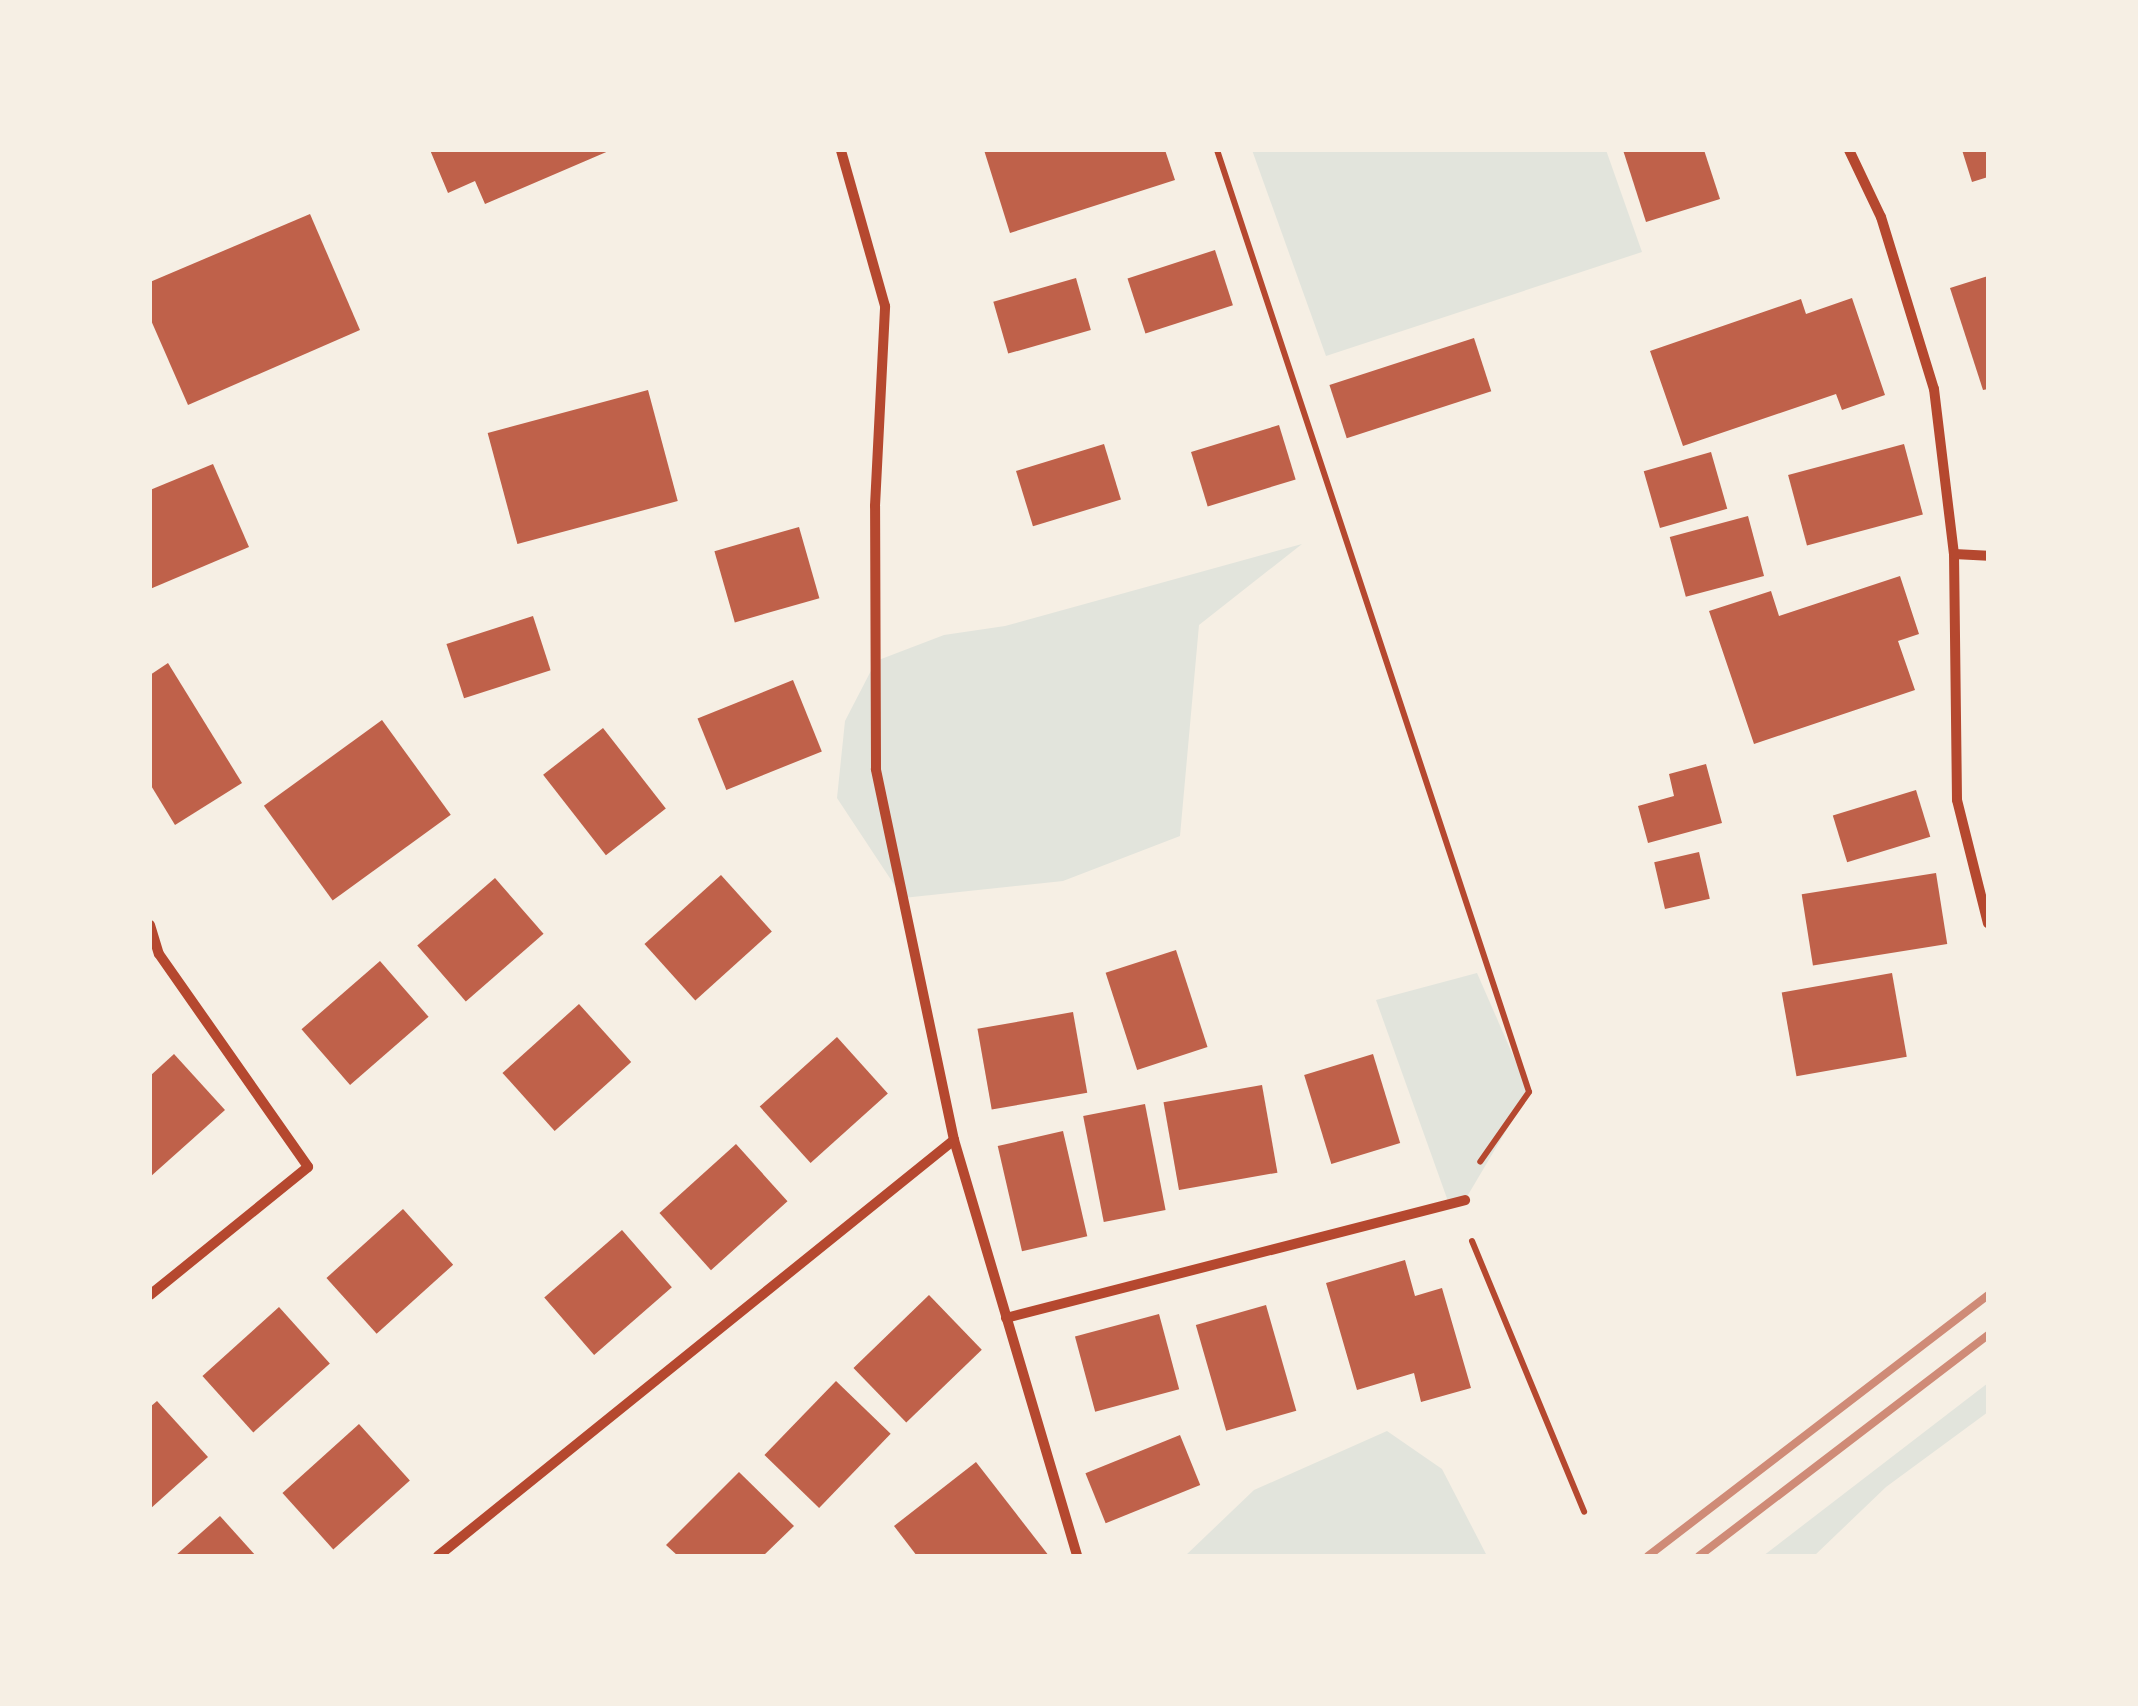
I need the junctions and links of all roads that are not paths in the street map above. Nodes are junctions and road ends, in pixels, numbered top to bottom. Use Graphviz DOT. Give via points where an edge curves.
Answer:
graph roads {
  1 [pos="841,150"];
  2 [pos="1850,150"];
  3 [pos="1954,554"];
  4 [pos="1988,556"];
  5 [pos="1988,923"];
  6 [pos="150,925"];
  7 [pos="954,1140"];
  8 [pos="1465,1200"];
  9 [pos="150,1295"];
  10 [pos="1006,1318"];
  11 [pos="438,1556"];
  12 [pos="1076,1556"];
  1 -- 7 [label="street" via="885,306 874,506 876,769"];
  2 -- 3 [label="street" via="1881,217 1934,389"];
  3 -- 4 [label="street"];
  3 -- 5 [label="street" via="1957,800"];
  6 -- 9 [label="street" via="160,954 308,1167"];
  7 -- 10 [label="street"];
  7 -- 11 [label="street"];
  8 -- 10 [label="street"];
  10 -- 12 [label="street"];
}
